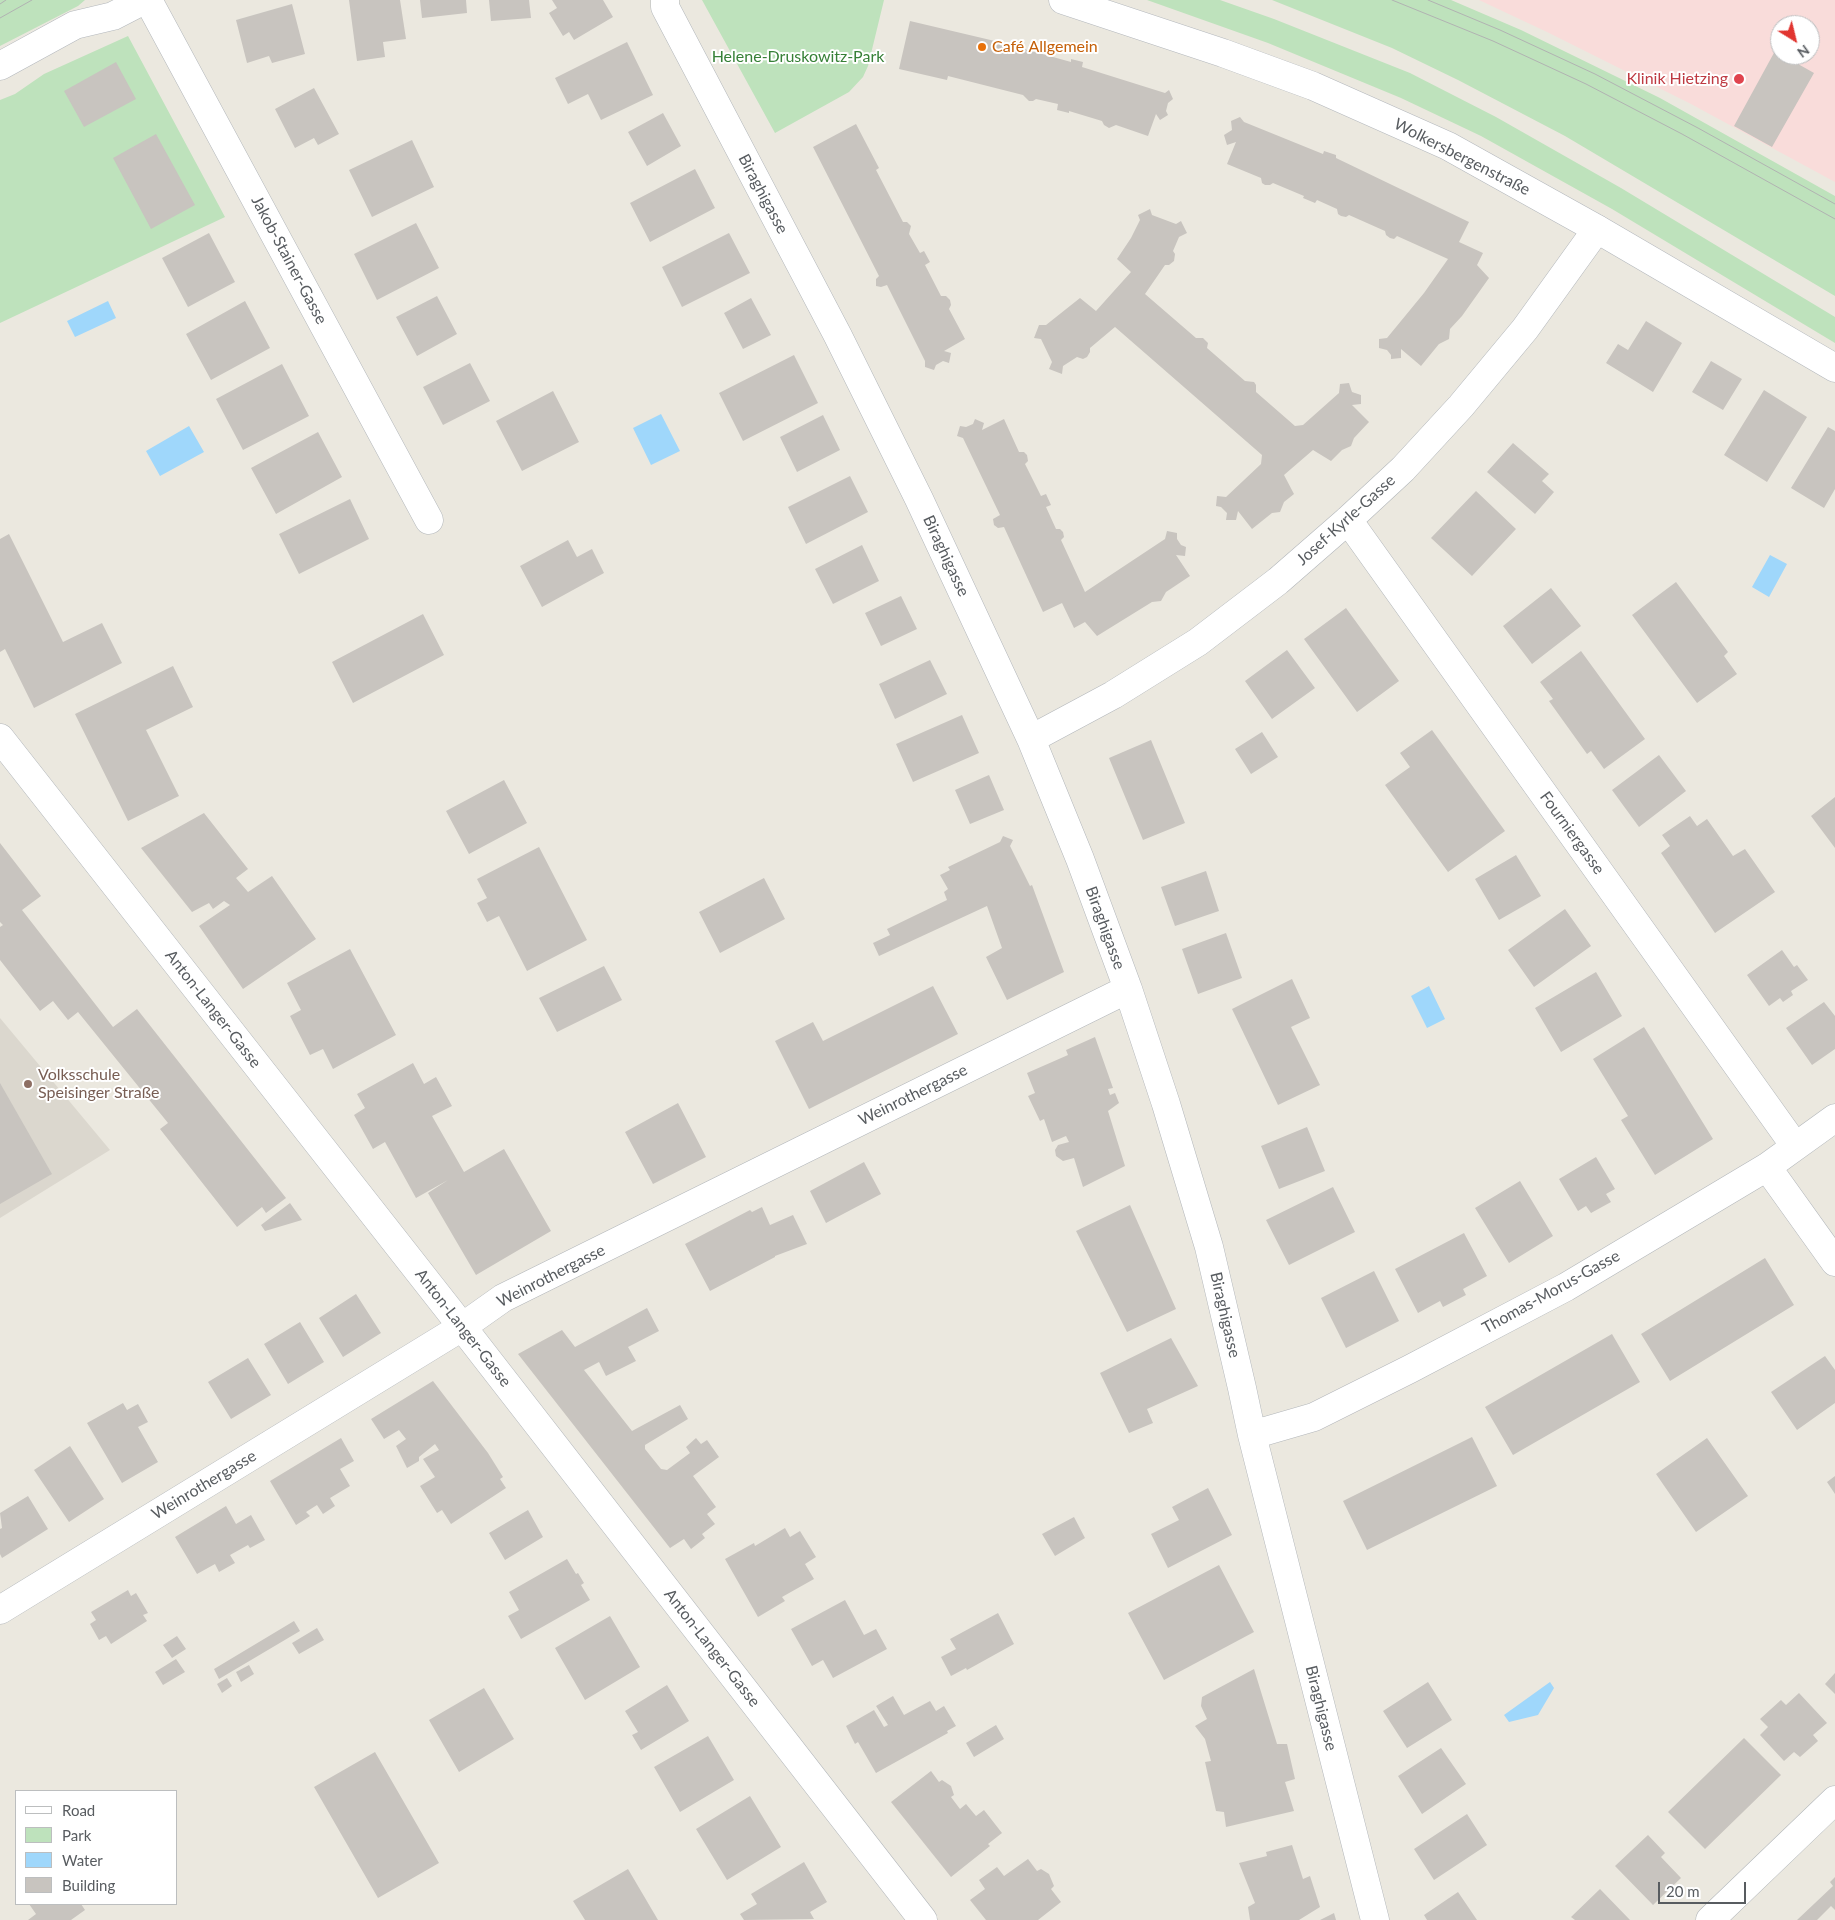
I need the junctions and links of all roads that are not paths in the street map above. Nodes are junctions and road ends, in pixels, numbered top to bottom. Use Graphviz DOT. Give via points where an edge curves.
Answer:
graph roads {
  1 [pos="100,0"];
  2 [pos="146,0"];
  3 [pos="664,0"];
  4 [pos="1063,0"];
  5 [pos="75,25"];
  6 [pos="0,66"];
  7 [pos="1597,228"];
  8 [pos="1835,368"];
  9 [pos="429,520"];
  10 [pos="1348,520"];
  11 [pos="0,738"];
  12 [pos="1031,739"];
  13 [pos="1128,989"];
  14 [pos="1833,1124"];
  15 [pos="1795,1146"];
  16 [pos="1767,1167"];
  17 [pos="1835,1262"];
  18 [pos="462,1327"];
  19 [pos="1252,1435"];
  20 [pos="0,1610"];
  21 [pos="1835,1800"];
  22 [pos="924,1920"];
  23 [pos="1375,1920"];
  24 [pos="1710,1920"];
  1 -- 5 [label="street"];
  2 -- 5 [label="street" via="113,16"];
  2 -- 9 [label="street, Jakob-Stainer-Gasse"];
  3 -- 12 [label="street, Biraghigasse" via="664,6 838,336"];
  4 -- 7 [label="street, Wolkersbergenstraße" via="1313,86 1448,146"];
  5 -- 6 [label="street"];
  7 -- 8 [label="street, Wolkersbergenstraße"];
  7 -- 10 [label="street, Josef-Kyrle-Gasse" via="1525,329 1461,406 1403,469"];
  10 -- 12 [label="street, Josef-Kyrle-Gasse" via="1278,581 1198,642 1112,695"];
  10 -- 15 [label="street, Fourniergasse"];
  11 -- 18 [label="street, Anton-Langer-Gasse"];
  12 -- 13 [label="street, Biraghigasse" via="1080,858"];
  13 -- 18 [label="street, Weinrothergasse" via="503,1298"];
  13 -- 19 [label="street, Biraghigasse" via="1209,1246"];
  14 -- 15 [label="street, Thomas-Morus-Gasse"];
  15 -- 16 [label="street, Thomas-Morus-Gasse"];
  16 -- 17 [label="street"];
  16 -- 19 [label="street, Thomas-Morus-Gasse" via="1566,1287 1410,1369 1314,1417"];
  18 -- 20 [label="street, Weinrothergasse"];
  18 -- 22 [label="street, Anton-Langer-Gasse"];
  19 -- 23 [label="street, Biraghigasse"];
  21 -- 24 [label="street"];
}
